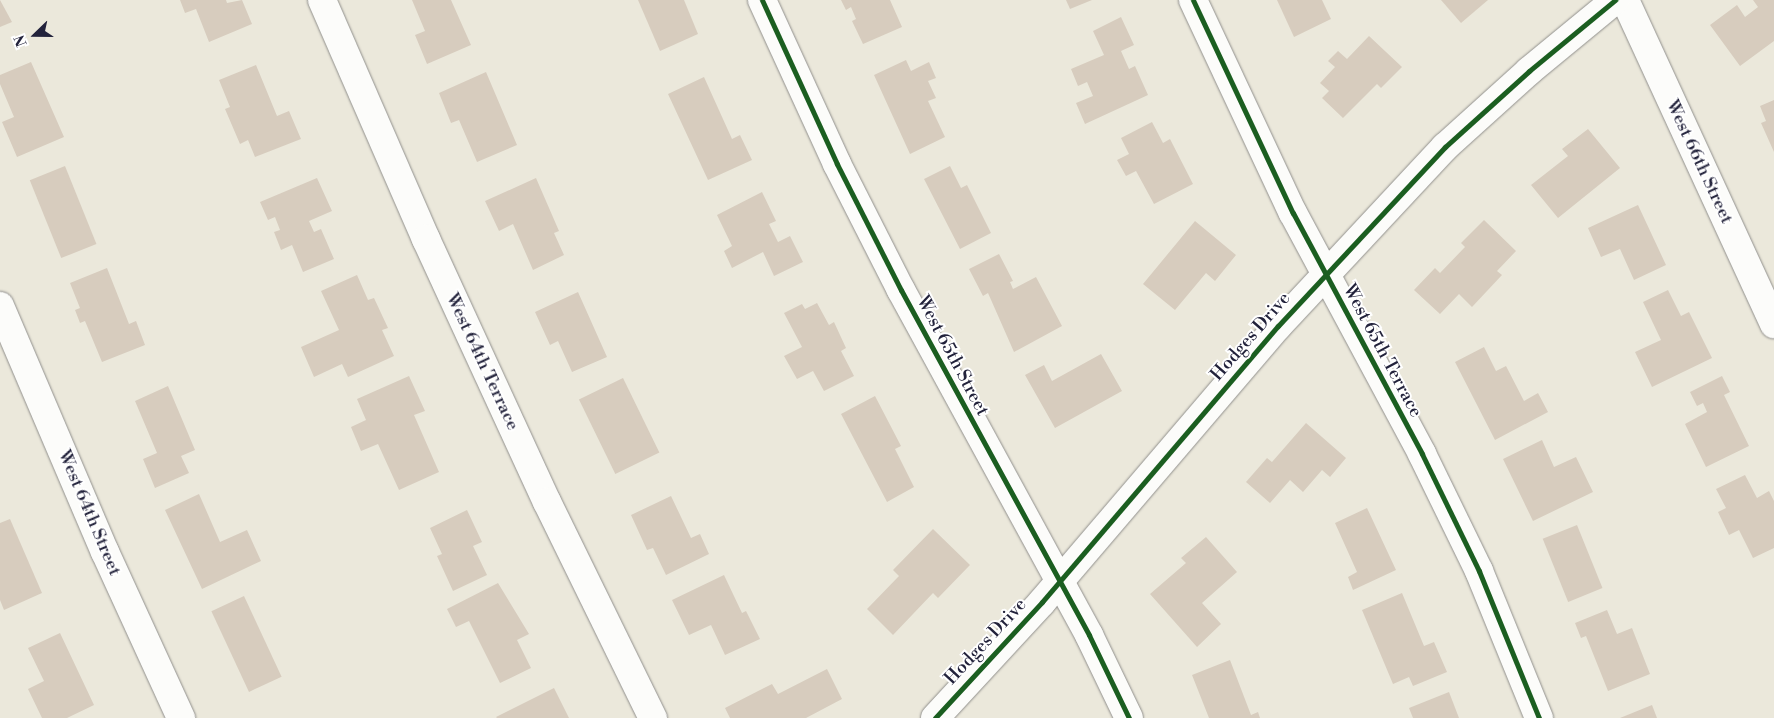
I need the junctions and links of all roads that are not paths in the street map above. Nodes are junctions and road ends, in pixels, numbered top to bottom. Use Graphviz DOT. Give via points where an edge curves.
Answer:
graph roads {
  1 [pos="322,0"];
  2 [pos="762,0"];
  3 [pos="1193,0"];
  4 [pos="1615,0"];
  5 [pos="1625,0"];
  6 [pos="1325,274"];
  7 [pos="0,306"];
  8 [pos="1774,324"];
  9 [pos="1060,580"];
  10 [pos="181,718"];
  11 [pos="653,718"];
  12 [pos="935,718"];
  13 [pos="1129,718"];
  14 [pos="1539,718"];
  1 -- 11 [label="street, West 64th Terrace" via="546,502"];
  2 -- 9 [label="street, West 65th Street" via="837,164 901,290"];
  3 -- 6 [label="street, West 65th Terrace" via="1230,84"];
  4 -- 6 [label="street, Hodges Drive" via="1529,71 1445,147"];
  5 -- 8 [label="street, West 66th Street"];
  6 -- 9 [label="street, Hodges Drive"];
  6 -- 14 [label="street, West 65th Terrace" via="1422,454 1479,571"];
  7 -- 10 [label="street, West 64th Street" via="105,552"];
  9 -- 12 [label="street, Hodges Drive"];
  9 -- 13 [label="street, West 65th Street"];
}
